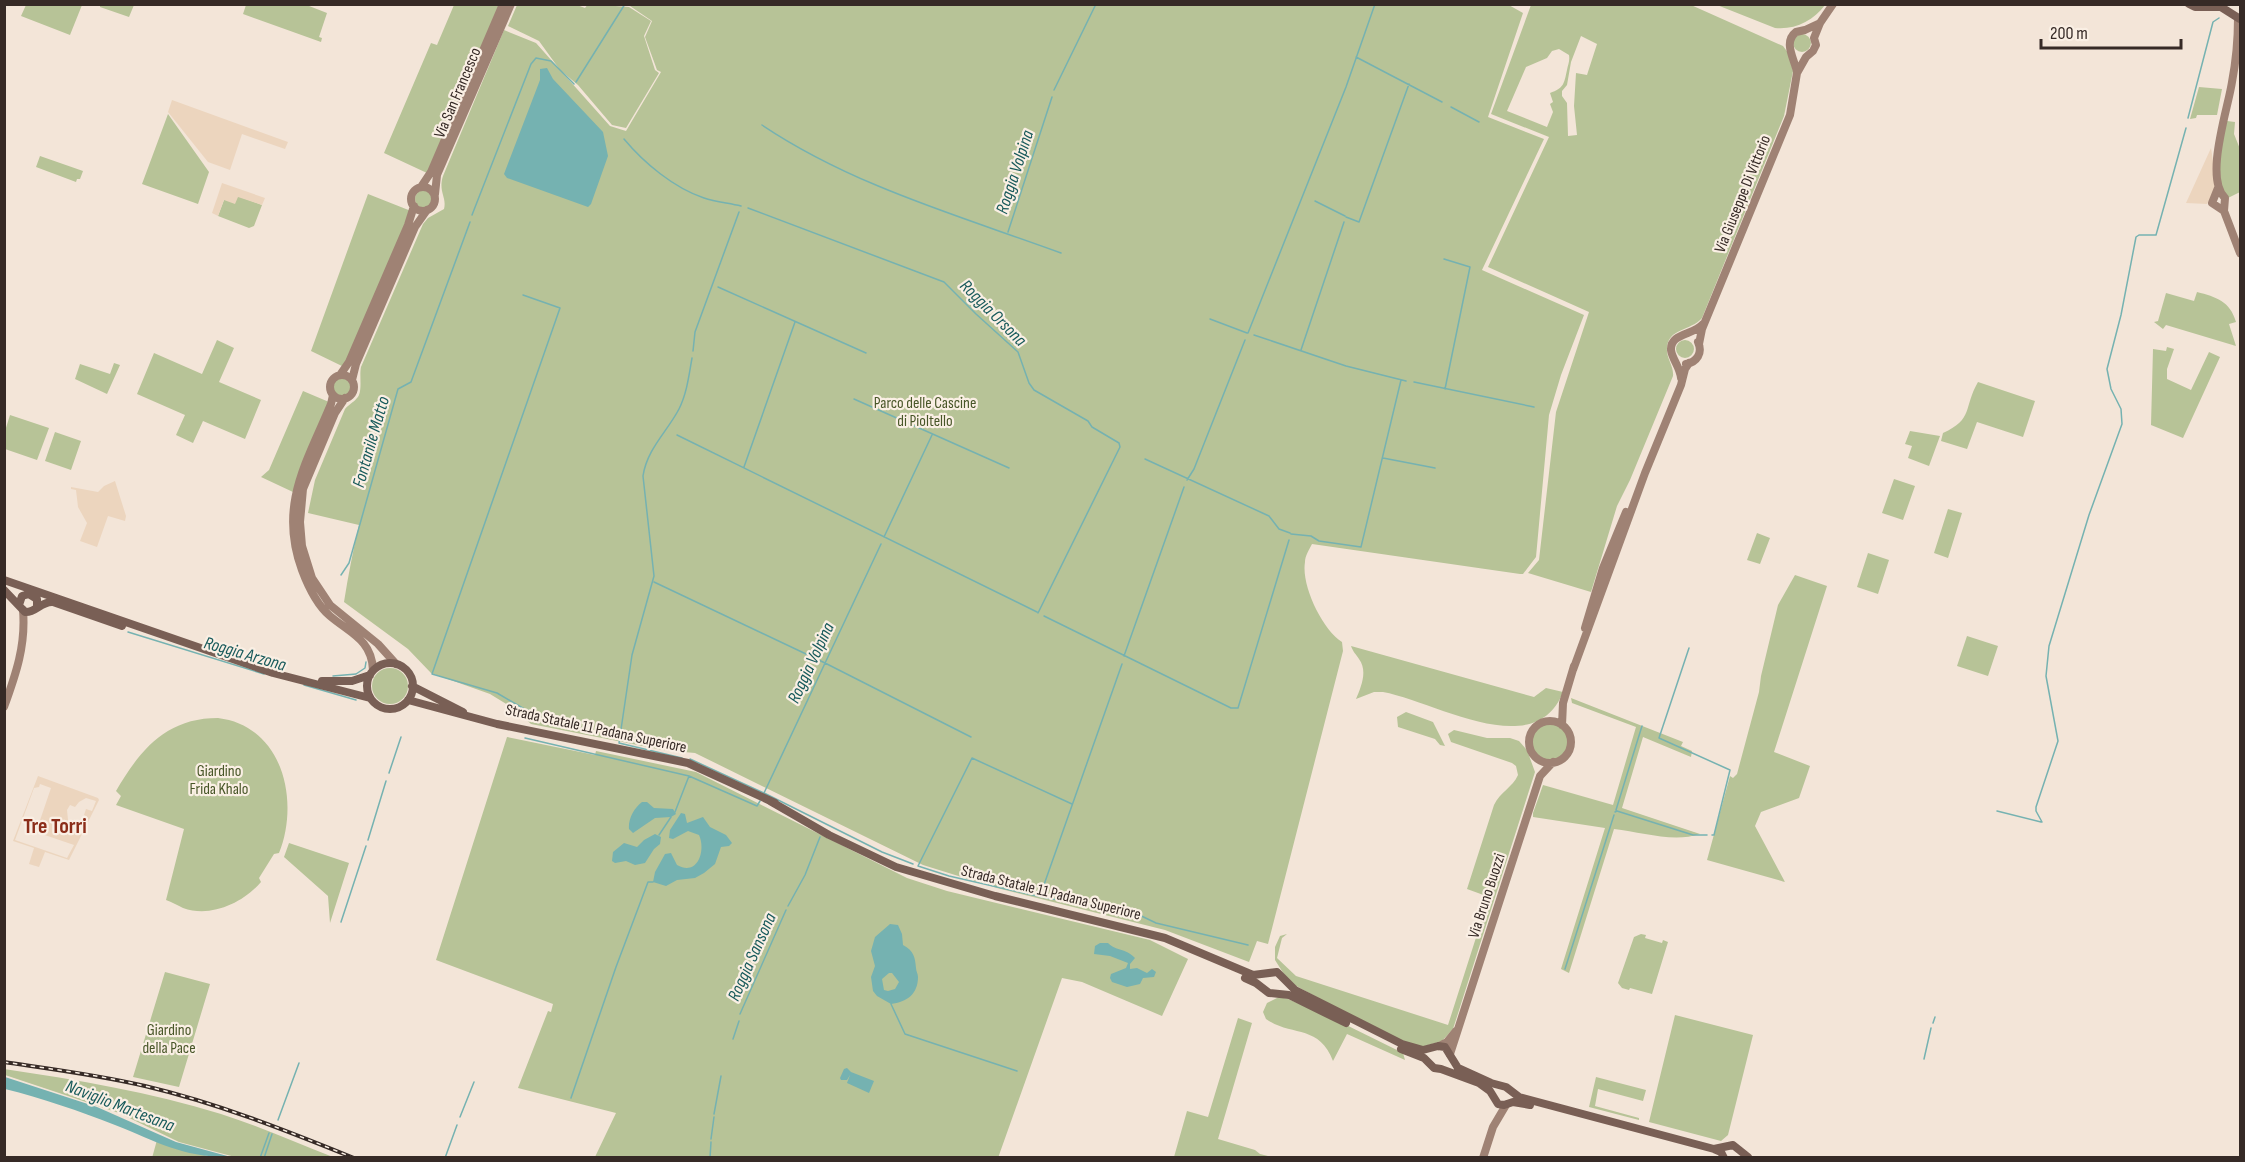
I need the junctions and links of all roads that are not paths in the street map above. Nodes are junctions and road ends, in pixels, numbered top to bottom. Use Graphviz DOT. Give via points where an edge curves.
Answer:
graph roads {
  1 [pos="503,4"];
  2 [pos="511,4"];
  3 [pos="1833,4"];
  4 [pos="2189,4"];
  5 [pos="2239,19"];
  6 [pos="1820,23"];
  7 [pos="1805,30"];
  8 [pos="2239,34"];
  9 [pos="1814,38"];
  10 [pos="1792,53"];
  11 [pos="1806,57"];
  12 [pos="1797,73"];
  13 [pos="421,187"];
  14 [pos="435,194"];
  15 [pos="414,206"];
  16 [pos="427,210"];
  17 [pos="2241,253"];
  18 [pos="1706,321"];
  19 [pos="1686,334"];
  20 [pos="1700,344"];
  21 [pos="1676,360"];
  22 [pos="1689,363"];
  23 [pos="340,375"];
  24 [pos="352,380"];
  25 [pos="1681,385"];
  26 [pos="333,394"];
  27 [pos="345,398"];
  28 [pos="4,582"];
  29 [pos="4,590"];
  30 [pos="31,595"];
  31 [pos="71,602"];
  32 [pos="21,607"];
  33 [pos="35,609"];
  34 [pos="25,631"];
  35 [pos="153,633"];
  36 [pos="396,664"];
  37 [pos="372,673"];
  38 [pos="300,680"];
  39 [pos="412,686"];
  40 [pos="370,698"];
  41 [pos="408,700"];
  42 [pos="1563,703"];
  43 [pos="4,707"];
  44 [pos="479,720"];
  45 [pos="1547,722"];
  46 [pos="1562,725"];
  47 [pos="1536,757"];
  48 [pos="1553,762"];
  49 [pos="1540,776"];
  50 [pos="1152,935"];
  51 [pos="1264,975"];
  52 [pos="1283,978"];
  53 [pos="1263,989"];
  54 [pos="1276,993"];
  55 [pos="1460,1024"];
  56 [pos="1435,1047"];
  57 [pos="1450,1056"];
  58 [pos="1428,1062"];
  59 [pos="1441,1069"];
  60 [pos="1500,1087"];
  61 [pos="1512,1093"];
  62 [pos="1494,1099"];
  63 [pos="1508,1104"];
  64 [pos="1586,1116"];
  65 [pos="1493,1127"];
  66 [pos="1724,1153"];
  67 [pos="1740,1156"];
  68 [pos="1749,1157"];
  69 [pos="1484,1158"];
  1 -- 13 [label="street, Via San Francesco"];
  2 -- 14 [label="street, Via San Francesco" via="437,175"];
  3 -- 6 [label="street, Via Giuseppe Di Vittorio"];
  4 -- 5 [label="main road" via="2221,7"];
  5 -- 8 [label="street"];
  6 -- 7 [label="street"];
  6 -- 9 [label="street, Via Giuseppe Di Vittorio"];
  7 -- 9 [label="street"];
  7 -- 10 [label="street" via="1791,36"];
  8 -- 17 [label="street" via="2217,153 2218,192 2225,198 2222,208"];
  9 -- 11 [label="street, Via Giuseppe Di Vittorio" via="1815,48"];
  10 -- 11 [label="street"];
  10 -- 12 [label="street, Via Giuseppe Di Vittorio"];
  11 -- 12 [label="street, Via Giuseppe Di Vittorio"];
  12 -- 18 [label="street, Via Giuseppe Di Vittorio" via="1790,115"];
  13 -- 14 [label="street"];
  13 -- 15 [label="street" via="412,195"];
  14 -- 16 [label="street" via="434,205"];
  15 -- 16 [label="street"];
  15 -- 23 [label="street" via="349,362"];
  16 -- 24 [label="street" via="415,227"];
  18 -- 19 [label="street" via="1695,332"];
  18 -- 20 [label="street, Via Giuseppe Di Vittorio"];
  19 -- 20 [label="street"];
  19 -- 21 [label="street" via="1672,343"];
  20 -- 22 [label="street" via="1699,356"];
  21 -- 22 [label="street"];
  21 -- 25 [label="street"];
  22 -- 25 [label="street"];
  23 -- 24 [label="street"];
  23 -- 26 [label="street" via="331,383"];
  24 -- 27 [label="street" via="354,391"];
  25 -- 42 [label="street"];
  26 -- 27 [label="street"];
  26 -- 37 [label="street" via="298,483 293,508 295,548 305,579 328,614 365,642 372,658"];
  27 -- 36 [label="street" via="335,412 303,489 302,546 312,578 330,605"];
  28 -- 30 [label="main road"];
  28 -- 31 [label="main road"];
  29 -- 32 [label="main road"];
  30 -- 31 [label="main road"];
  30 -- 32 [label="main road" via="21,597"];
  30 -- 33 [label="main road" via="38,601"];
  31 -- 35 [label="main road"];
  32 -- 33 [label="main road"];
  32 -- 34 [label="street"];
  33 -- 34 [label="street"];
  33 -- 35 [label="main road" via="53,602 123,627"];
  34 -- 43 [label="street" via="20,661"];
  35 -- 38 [label="main road, Strada Statale 11 Padana Superiore"];
  36 -- 37 [label="main road, Strada Statale 11 Padana Superiore" via="383,664"];
  36 -- 39 [label="main road, Strada Statale 11 Padana Superiore" via="407,672"];
  37 -- 38 [label="main road, Strada Statale 11 Padana Superiore" via="343,682"];
  37 -- 40 [label="main road" via="367,685"];
  38 -- 40 [label="main road, Strada Statale 11 Padana Superiore"];
  39 -- 41 [label="main road"];
  39 -- 44 [label="main road, Strada Statale 11 Padana Superiore"];
  40 -- 41 [label="main road, Strada Statale 11 Padana Superiore" via="388,709"];
  41 -- 44 [label="main road, Strada Statale 11 Padana Superiore"];
  42 -- 45 [label="street"];
  42 -- 46 [label="street"];
  44 -- 50 [label="main road, Strada Statale 11 Padana Superiore" via="688,763 770,801 876,859 995,896"];
  45 -- 46 [label="street"];
  45 -- 47 [label="street" via="1536,727 1530,736"];
  46 -- 48 [label="street" via="1569,734 1570,747 1564,758"];
  47 -- 48 [label="street"];
  47 -- 49 [label="street"];
  48 -- 49 [label="street, Via Bruno Buozzi"];
  49 -- 55 [label="street, Via Bruno Buozzi"];
  50 -- 51 [label="main road, Strada Statale 11 Padana Superiore" via="1251,974"];
  50 -- 53 [label="main road, Strada Statale 11 Padana Superiore" via="1254,981"];
  51 -- 52 [label="main road, Strada Statale 11 Padana Superiore" via="1275,972"];
  51 -- 53 [label="main road"];
  52 -- 54 [label="main road" via="1283,987"];
  52 -- 56 [label="main road, Strada Statale 11 Padana Superiore" via="1297,991 1402,1044 1423,1050"];
  53 -- 54 [label="main road, Strada Statale 11 Padana Superiore"];
  54 -- 58 [label="main road, Strada Statale 11 Padana Superiore" via="1291,996"];
  55 -- 56 [label="street, Via Bruno Buozzi" via="1452,1037"];
  55 -- 57 [label="street, Via Bruno Buozzi"];
  56 -- 57 [label="main road, Strada Statale 11 Padana Superiore" via="1446,1048"];
  56 -- 58 [label="main road" via="1427,1056"];
  57 -- 59 [label="main road"];
  57 -- 60 [label="main road, Strada Statale 11 Padana Superiore" via="1462,1070"];
  58 -- 59 [label="main road, Strada Statale 11 Padana Superiore"];
  59 -- 62 [label="main road, Strada Statale 11 Padana Superiore" via="1479,1083"];
  60 -- 61 [label="main road, Strada Statale 11 Padana Superiore"];
  60 -- 62 [label="main road" via="1494,1091"];
  61 -- 63 [label="main road"];
  61 -- 64 [label="main road, Strada Statale 11 Padana Superiore"];
  62 -- 63 [label="main road, Strada Statale 11 Padana Superiore" via="1500,1105"];
  62 -- 65 [label="street"];
  63 -- 64 [label="main road, Strada Statale 11 Padana Superiore"];
  63 -- 65 [label="street"];
  64 -- 66 [label="main road, Strada Statale 11 Padana Superiore"];
  65 -- 69 [label="street"];
  66 -- 67 [label="main road, Strada Statale 11 Padana Superiore" via="1733,1145"];
  67 -- 68 [label="main road, Strada Statale 11 Padana Superiore"];
}
